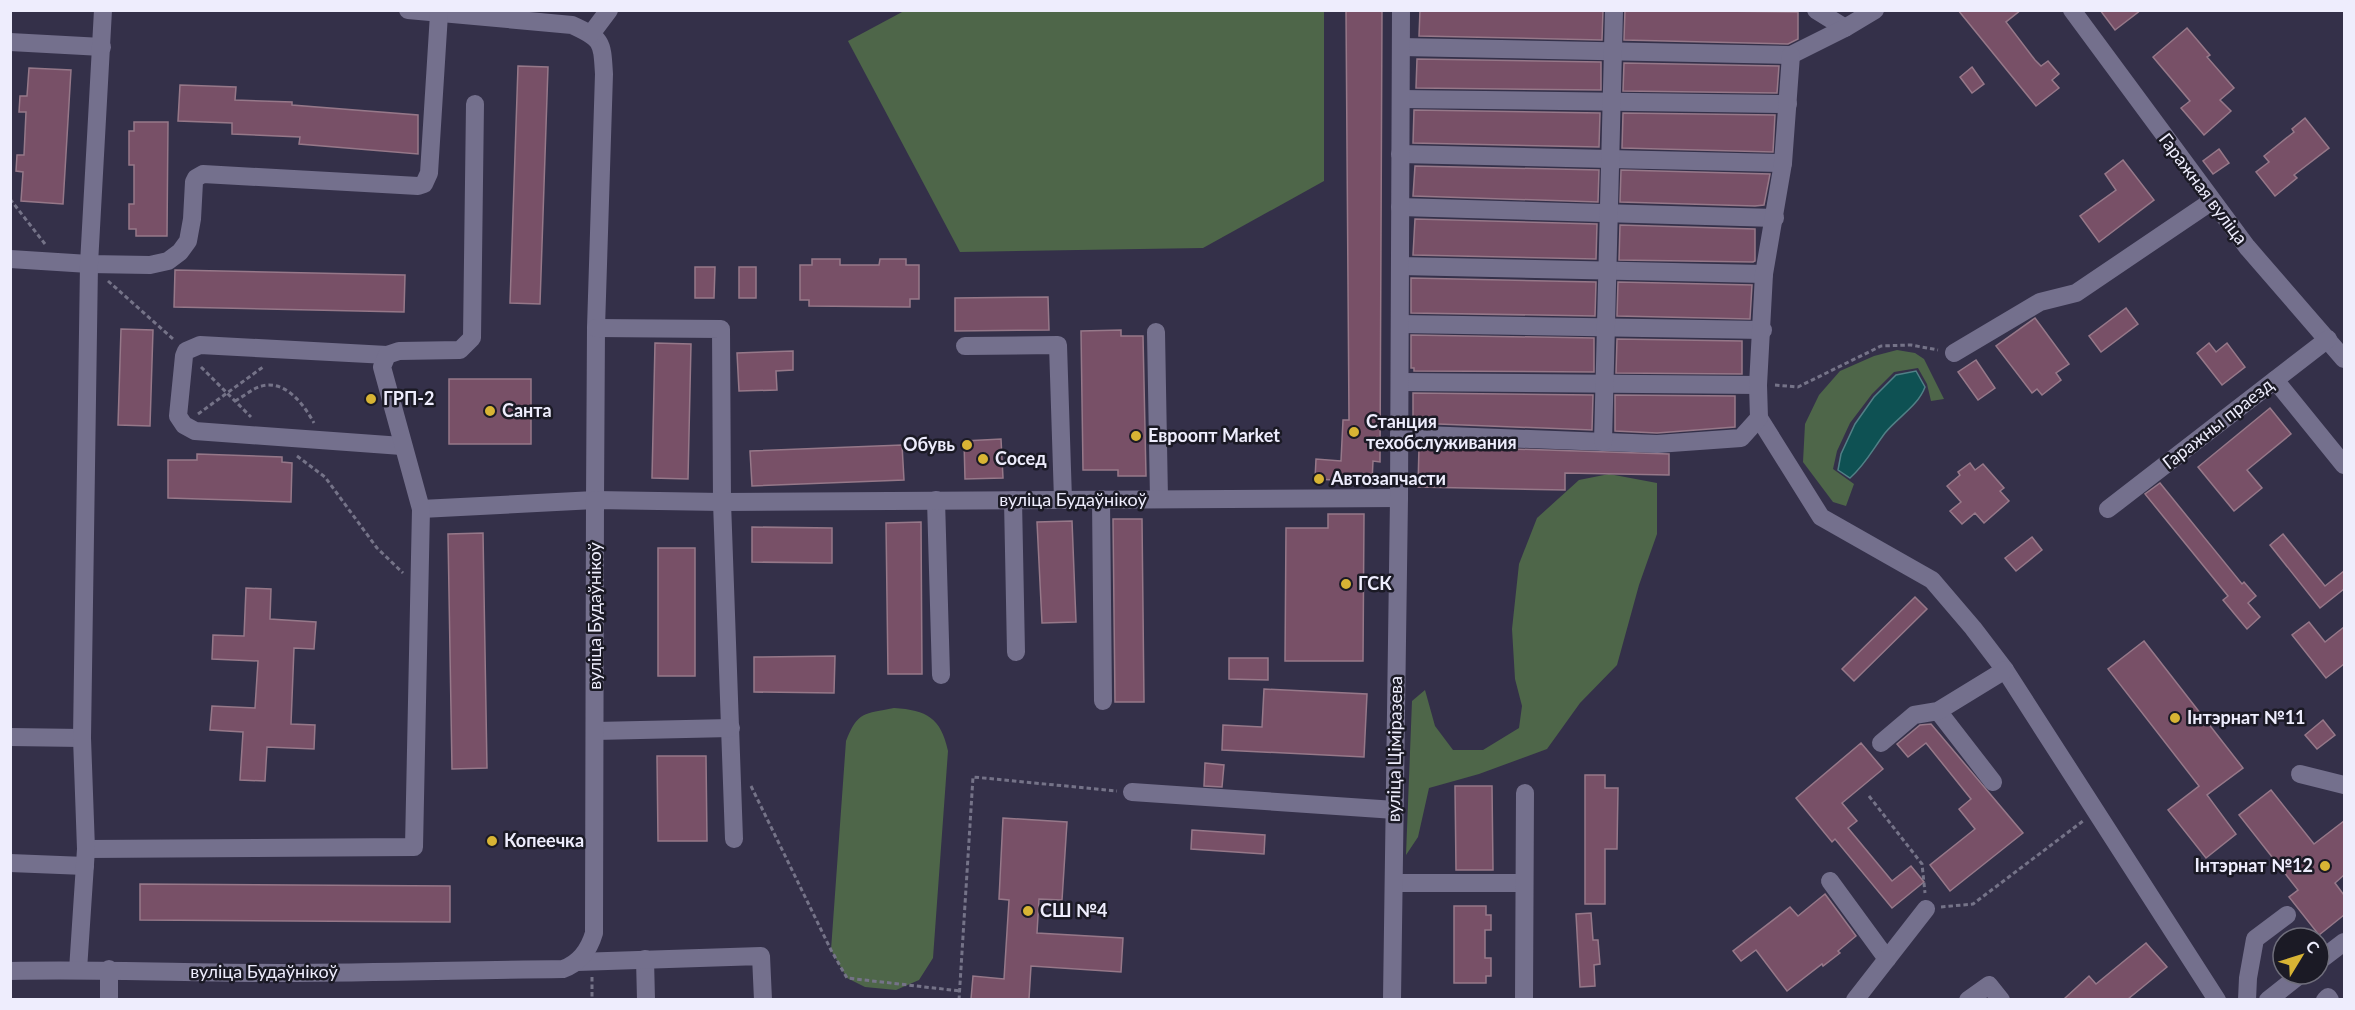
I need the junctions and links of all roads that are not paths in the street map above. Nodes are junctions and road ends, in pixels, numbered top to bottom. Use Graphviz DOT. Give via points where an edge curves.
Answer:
graph roads {
  1 [pos="103,10"];
  2 [pos="408,10"];
  3 [pos="609,10"];
  4 [pos="1401,10"];
  5 [pos="1614,10"];
  6 [pos="1816,10"];
  7 [pos="1875,10"];
  8 [pos="2072,10"];
  9 [pos="439,14"];
  10 [pos="1845,28"];
  11 [pos="591,34"];
  12 [pos="10,42"];
  13 [pos="102,47"];
  14 [pos="1401,47"];
  15 [pos="1613,51"];
  16 [pos="1791,55"];
  17 [pos="1401,99"];
  18 [pos="1612,102"];
  19 [pos="475,104"];
  20 [pos="1788,104"];
  21 [pos="1400,154"];
  22 [pos="1610,159"];
  23 [pos="1783,163"];
  24 [pos="2212,201"];
  25 [pos="1400,207"];
  26 [pos="1609,213"];
  27 [pos="1775,218"];
  28 [pos="10,259"];
  29 [pos="89,264"];
  30 [pos="1400,266"];
  31 [pos="1607,271"];
  32 [pos="1764,274"];
  33 [pos="1400,324"];
  34 [pos="1606,327"];
  35 [pos="596,328"];
  36 [pos="1762,330"];
  37 [pos="1156,332"];
  38 [pos="2328,339"];
  39 [pos="966,346"];
  40 [pos="1954,353"];
  41 [pos="387,355"];
  42 [pos="2344,359"];
  43 [pos="2275,380"];
  44 [pos="1400,382"];
  45 [pos="1604,383"];
  46 [pos="1758,385"];
  47 [pos="1759,418"];
  48 [pos="1400,434"];
  49 [pos="1603,442"];
  50 [pos="402,446"];
  51 [pos="2344,465"];
  52 [pos="1399,498"];
  53 [pos="1101,499"];
  54 [pos="1159,499"];
  55 [pos="595,500"];
  56 [pos="936,500"];
  57 [pos="1013,500"];
  58 [pos="1063,500"];
  59 [pos="722,502"];
  60 [pos="2108,508"];
  61 [pos="421,509"];
  62 [pos="1016,652"];
  63 [pos="2005,670"];
  64 [pos="941,675"];
  65 [pos="1103,701"];
  66 [pos="1938,711"];
  67 [pos="731,728"];
  68 [pos="595,731"];
  69 [pos="10,737"];
  70 [pos="82,738"];
  71 [pos="1881,743"];
  72 [pos="2300,774"];
  73 [pos="1993,782"];
  74 [pos="2344,785"];
  75 [pos="1132,792"];
  76 [pos="1525,793"];
  77 [pos="1395,810"];
  78 [pos="734,839"];
  79 [pos="85,858"];
  80 [pos="10,863"];
  81 [pos="1830,881"];
  82 [pos="1394,883"];
  83 [pos="1524,883"];
  84 [pos="1926,909"];
  85 [pos="2287,915"];
  86 [pos="2344,942"];
  87 [pos="2331,952"];
  88 [pos="645,959"];
  89 [pos="1887,959"];
  90 [pos="577,962"];
  91 [pos="109,969"];
  92 [pos="78,970"];
  93 [pos="10,971"];
  94 [pos="2285,986"];
  95 [pos="109,999"];
  96 [pos="646,999"];
  97 [pos="763,999"];
  98 [pos="1392,999"];
  99 [pos="1524,999"];
  100 [pos="1855,999"];
  101 [pos="1968,999"];
  102 [pos="2001,999"];
  103 [pos="2217,999"];
  104 [pos="2247,999"];
  105 [pos="2268,999"];
  106 [pos="2325,999"];
  107 [pos="2330,999"];
  1 -- 13 [label="street"];
  2 -- 9 [label="street"];
  3 -- 11 [label="street"];
  4 -- 14 [label="street, вуліца Ціміразева"];
  5 -- 15 [label="street"];
  6 -- 10 [label="street"];
  7 -- 10 [label="street"];
  8 -- 24 [label="street, Гаражная вуліца"];
  9 -- 11 [label="street" via="572,25"];
  9 -- 29 [label="street" via="429,173 424,184 203,174 194,182 188,242 180,252 168,261 150,265"];
  10 -- 16 [label="street"];
  11 -- 35 [label="street" via="602,45 604,74"];
  12 -- 13 [label="street"];
  13 -- 29 [label="street"];
  14 -- 15 [label="street"];
  14 -- 17 [label="street, вуліца Ціміразева"];
  15 -- 16 [label="street"];
  15 -- 18 [label="street"];
  16 -- 20 [label="street"];
  17 -- 18 [label="street"];
  17 -- 21 [label="street, вуліца Ціміразева"];
  18 -- 20 [label="street"];
  18 -- 22 [label="street"];
  19 -- 41 [label="street" via="472,338 460,350 399,351"];
  20 -- 23 [label="street"];
  21 -- 22 [label="street"];
  21 -- 25 [label="street, вуліца Ціміразева"];
  22 -- 23 [label="street"];
  22 -- 26 [label="street"];
  23 -- 27 [label="street"];
  24 -- 38 [label="street, Гаражная вуліца"];
  24 -- 40 [label="street" via="2076,293 2040,302"];
  25 -- 26 [label="street"];
  25 -- 30 [label="street, вуліца Ціміразева"];
  26 -- 27 [label="street"];
  26 -- 31 [label="street"];
  27 -- 32 [label="street"];
  28 -- 29 [label="street"];
  29 -- 70 [label="street"];
  30 -- 31 [label="street"];
  30 -- 33 [label="street, вуліца Ціміразева"];
  31 -- 32 [label="street"];
  31 -- 34 [label="street"];
  32 -- 36 [label="street"];
  33 -- 34 [label="street"];
  33 -- 44 [label="street, вуліца Ціміразева"];
  34 -- 36 [label="street"];
  34 -- 45 [label="street"];
  35 -- 55 [label="street"];
  35 -- 59 [label="street" via="721,329"];
  36 -- 46 [label="street"];
  37 -- 54 [label="street"];
  38 -- 42 [label="street, Гаражная вуліца"];
  38 -- 43 [label="street, Гаражны праезд"];
  39 -- 58 [label="street" via="1058,345"];
  41 -- 50 [label="street" via="382,367"];
  41 -- 50 [label="street" via="200,345 186,351 178,416 195,431"];
  43 -- 51 [label="street"];
  43 -- 60 [label="street, Гаражны праезд"];
  44 -- 45 [label="street"];
  44 -- 48 [label="street, вуліца Ціміразева"];
  45 -- 46 [label="street"];
  45 -- 49 [label="street"];
  46 -- 47 [label="street"];
  47 -- 49 [label="street" via="1741,438 1656,444"];
  47 -- 63 [label="street" via="1821,517 1932,580"];
  48 -- 49 [label="street"];
  48 -- 52 [label="street, вуліца Ціміразева"];
  50 -- 61 [label="street"];
  52 -- 54 [label="street, вуліца Будаўнікоў"];
  52 -- 77 [label="street, вуліца Ціміразева"];
  53 -- 54 [label="street, вуліца Будаўнікоў"];
  53 -- 58 [label="street, вуліца Будаўнікоў"];
  53 -- 65 [label="street"];
  55 -- 59 [label="street, вуліца Будаўнікоў"];
  55 -- 61 [label="street"];
  55 -- 68 [label="street, вуліца Будаўнікоў"];
  56 -- 57 [label="street, вуліца Будаўнікоў"];
  56 -- 59 [label="street, вуліца Будаўнікоў"];
  56 -- 64 [label="street"];
  57 -- 58 [label="street, вуліца Будаўнікоў"];
  57 -- 62 [label="street"];
  59 -- 67 [label="street"];
  61 -- 79 [label="street" via="414,847"];
  63 -- 66 [label="street"];
  63 -- 103 [label="street"];
  66 -- 71 [label="street" via="1914,715"];
  66 -- 73 [label="street"];
  67 -- 68 [label="street"];
  67 -- 78 [label="street"];
  68 -- 90 [label="street, вуліца Будаўнікоў" via="594,933"];
  69 -- 70 [label="street"];
  70 -- 79 [label="street"];
  72 -- 74 [label="street"];
  75 -- 77 [label="street"];
  76 -- 83 [label="street"];
  77 -- 82 [label="street, вуліца Ціміразева"];
  79 -- 80 [label="street"];
  79 -- 92 [label="street"];
  81 -- 89 [label="street"];
  82 -- 83 [label="street"];
  82 -- 98 [label="street, вуліца Ціміразева"];
  83 -- 99 [label="street"];
  84 -- 89 [label="street"];
  85 -- 104 [label="street" via="2255,939"];
  86 -- 87 [label="street"];
  88 -- 90 [label="street"];
  88 -- 96 [label="street"];
  88 -- 97 [label="street" via="761,956"];
  89 -- 100 [label="street"];
  90 -- 91 [label="street, вуліца Будаўнікоў" via="563,969 410,972"];
  91 -- 92 [label="street, вуліца Будаўнікоў"];
  91 -- 95 [label="street"];
  92 -- 93 [label="street, вуліца Будаўнікоў"];
  94 -- 105 [label="street"];
  101 -- 102 [label="street" via="1989,985"];
  106 -- 107 [label="street"];
}
